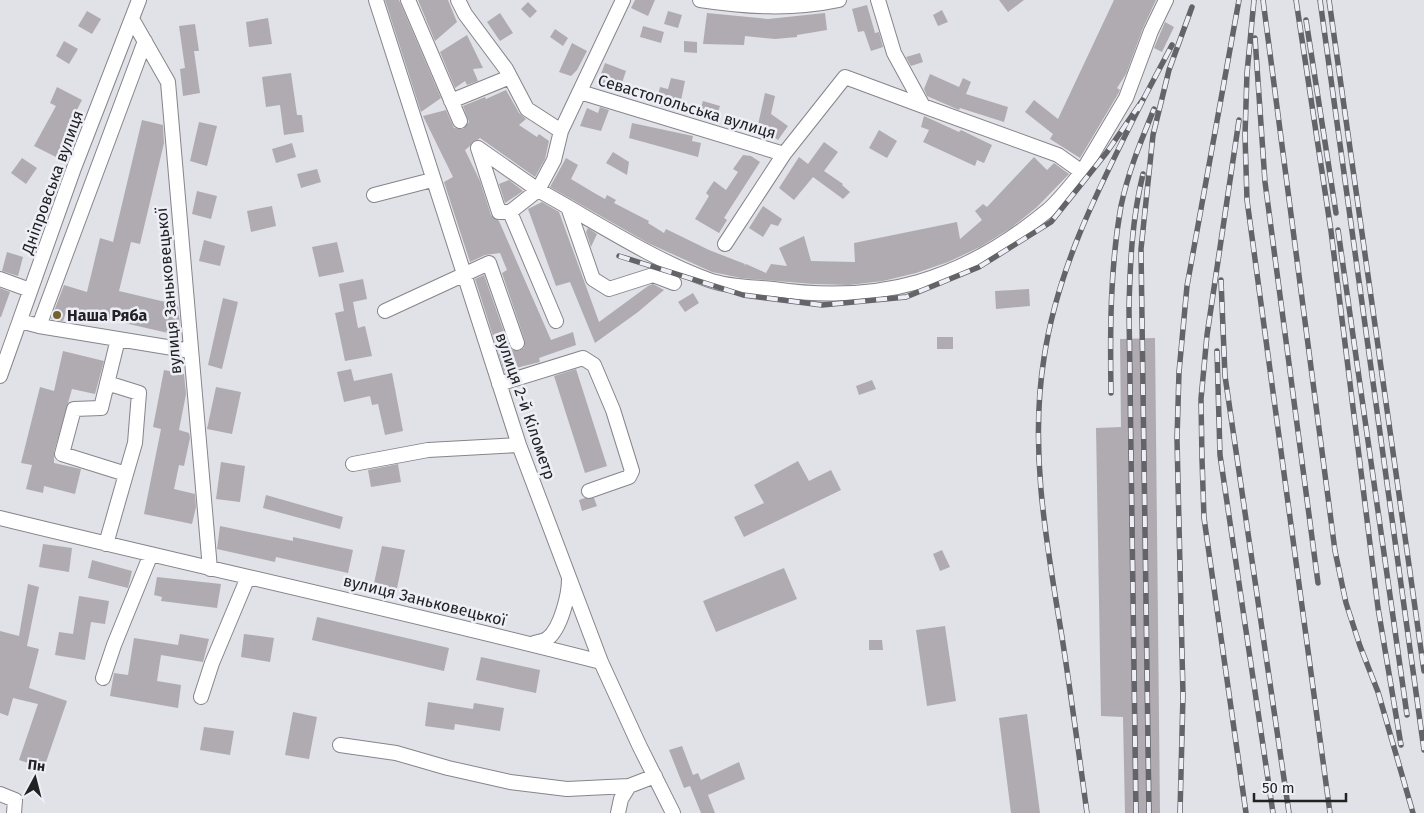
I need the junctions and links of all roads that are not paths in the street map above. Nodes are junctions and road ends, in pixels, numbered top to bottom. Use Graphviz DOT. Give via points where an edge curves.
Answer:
graph roads {
  1 [pos="139,0"];
  2 [pos="376,0"];
  3 [pos="408,0"];
  4 [pos="458,0"];
  5 [pos="623,0"];
  6 [pos="700,0"];
  7 [pos="839,0"];
  8 [pos="878,0"];
  9 [pos="1166,0"];
  10 [pos="132,19"];
  11 [pos="145,41"];
  12 [pos="510,77"];
  13 [pos="580,92"];
  14 [pos="451,101"];
  15 [pos="923,106"];
  16 [pos="460,121"];
  17 [pos="561,131"];
  18 [pos="784,154"];
  19 [pos="1082,172"];
  20 [pos="432,180"];
  21 [pos="538,190"];
  22 [pos="374,195"];
  23 [pos="568,207"];
  24 [pos="510,212"];
  25 [pos="725,244"];
  26 [pos="463,274"];
  27 [pos="0,279"];
  28 [pos="674,283"];
  29 [pos="30,290"];
  30 [pos="385,311"];
  31 [pos="20,321"];
  32 [pos="556,322"];
  33 [pos="39,326"];
  34 [pos="118,339"];
  35 [pos="518,342"];
  36 [pos="191,351"];
  37 [pos="0,376"];
  38 [pos="107,383"];
  39 [pos="499,384"];
  40 [pos="519,445"];
  41 [pos="354,464"];
  42 [pos="126,474"];
  43 [pos="589,491"];
  44 [pos="0,518"];
  45 [pos="106,544"];
  46 [pos="151,554"];
  47 [pos="210,569"];
  48 [pos="569,576"];
  49 [pos="248,577"];
  50 [pos="531,644"];
  51 [pos="601,662"];
  52 [pos="103,678"];
  53 [pos="201,697"];
  54 [pos="340,745"];
  55 [pos="655,776"];
  56 [pos="630,786"];
  57 [pos="0,794"];
  58 [pos="14,813"];
  59 [pos="618,813"];
  60 [pos="673,813"];
  1 -- 10 [label="street, Дніпровська вулиця"];
  2 -- 20 [label="street, вулиця 2-й Кілометр"];
  3 -- 14 [label="street"];
  4 -- 12 [label="street"];
  5 -- 13 [label="street, Севастопольська вулиця"];
  6 -- 7 [label="street" via="736,6 786,7"];
  8 -- 15 [label="street" via="894,53"];
  9 -- 19 [label="street" via="1126,98"];
  10 -- 11 [label="street, вулиця Заньковецької"];
  10 -- 29 [label="street, Дніпровська вулиця"];
  11 -- 33 [label="street"];
  11 -- 36 [label="street, вулиця Заньковецької" via="168,82"];
  12 -- 14 [label="street"];
  12 -- 17 [label="street" via="527,109"];
  13 -- 17 [label="street, Севастопольська вулиця"];
  13 -- 18 [label="street, Севастопольська вулиця"];
  14 -- 16 [label="street"];
  15 -- 18 [label="street, Севастопольська вулиця" via="845,77"];
  15 -- 19 [label="street, Севастопольська вулиця" via="1058,155"];
  17 -- 21 [label="street, Севастопольська вулиця" via="554,160"];
  18 -- 25 [label="street, Севастопольська вулиця"];
  19 -- 23 [label="street" via="1048,210 987,254 911,286 862,294 810,295 710,281"];
  20 -- 22 [label="street"];
  20 -- 26 [label="street, вулиця 2-й Кілометр"];
  21 -- 23 [label="street"];
  21 -- 24 [label="street"];
  21 -- 24 [label="street" via="478,148 499,212"];
  23 -- 28 [label="street" via="593,279 609,289 653,275"];
  24 -- 32 [label="street"];
  26 -- 30 [label="street"];
  26 -- 35 [label="street" via="489,263"];
  26 -- 39 [label="street, вулиця 2-й Кілометр"];
  27 -- 29 [label="street"];
  29 -- 31 [label="street, Дніпровська вулиця"];
  31 -- 33 [label="street"];
  31 -- 37 [label="street, Дніпровська вулиця"];
  33 -- 34 [label="street"];
  34 -- 36 [label="street"];
  34 -- 38 [label="street"];
  36 -- 47 [label="street, вулиця Заньковецької"];
  38 -- 42 [label="street" via="139,393 135,443"];
  38 -- 42 [label="street" via="101,408 74,409 62,454"];
  39 -- 40 [label="street, вулиця 2-й Кілометр"];
  39 -- 43 [label="street" via="583,358 594,365 613,410 632,471 629,478"];
  40 -- 41 [label="street" via="428,450"];
  40 -- 48 [label="street, вулиця 2-й Кілометр"];
  42 -- 45 [label="street"];
  44 -- 45 [label="street, вулиця Заньковецької"];
  45 -- 46 [label="street, вулиця Заньковецької"];
  46 -- 47 [label="street, вулиця Заньковецької"];
  46 -- 52 [label="street"];
  47 -- 49 [label="street, вулиця Заньковецької"];
  48 -- 50 [label="street" via="569,591 555,629 548,639"];
  48 -- 51 [label="street, вулиця 2-й Кілометр"];
  49 -- 50 [label="street, вулиця Заньковецької"];
  49 -- 53 [label="street"];
  50 -- 51 [label="street, вулиця Заньковецької"];
  51 -- 55 [label="street, вулиця 2-й Кілометр"];
  54 -- 56 [label="street" via="396,753 510,782 567,789"];
  55 -- 56 [label="street"];
  55 -- 60 [label="street, вулиця 2-й Кілометр"];
  56 -- 59 [label="street" via="621,799"];
  57 -- 58 [label="street" via="14,800"];
}
